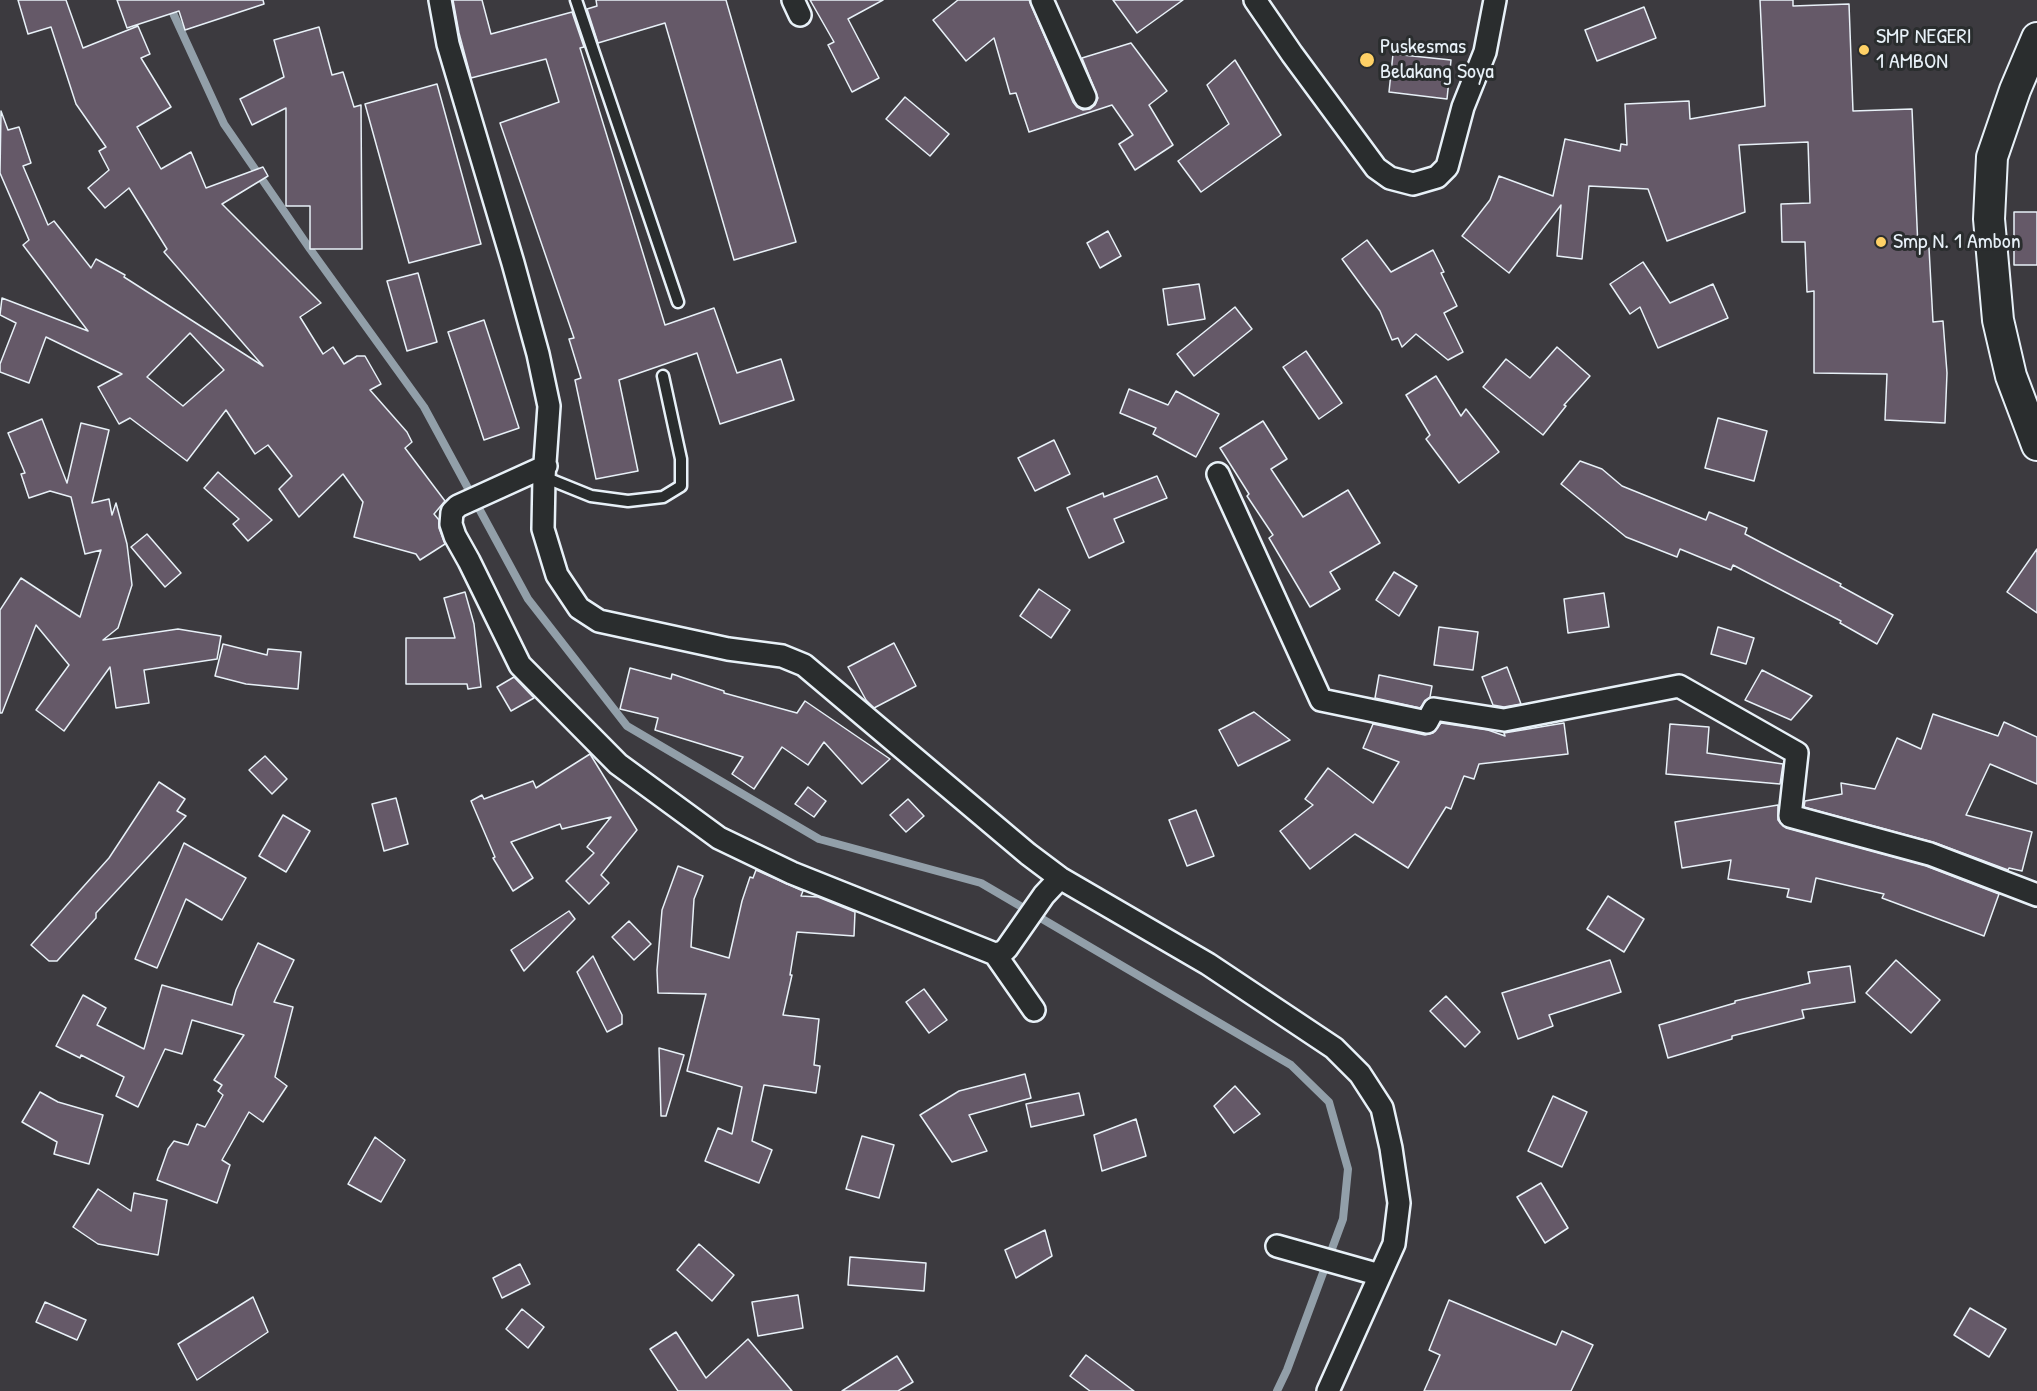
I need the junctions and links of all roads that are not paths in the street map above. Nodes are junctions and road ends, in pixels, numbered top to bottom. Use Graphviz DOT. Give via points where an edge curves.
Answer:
graph roads {
  1 [pos="440,0"];
  2 [pos="576,0"];
  3 [pos="1042,0"];
  4 [pos="1255,0"];
  5 [pos="1495,0"];
  6 [pos="2037,38"];
  7 [pos="1085,97"];
  8 [pos="678,302"];
  9 [pos="663,376"];
  10 [pos="2036,440"];
  11 [pos="545,471"];
  12 [pos="1218,474"];
  13 [pos="1060,878"];
  14 [pos="2037,895"];
  15 [pos="1002,949"];
  16 [pos="1034,1010"];
  17 [pos="1277,1246"];
  18 [pos="1380,1275"];
  19 [pos="1328,1391"];
  1 -- 11 [label="street" via="448,44 538,354 549,406"];
  2 -- 8 [label="lane"];
  3 -- 7 [label="street"];
  4 -- 5 [label="street" via="1376,168 1390,178 1413,184 1437,177 1447,167 1463,107 1485,52"];
  6 -- 10 [label="street" via="1992,157 1989,219 1998,320 2011,375"];
  9 -- 11 [label="lane" via="681,459 681,486 663,497 628,501 591,496"];
  11 -- 13 [label="street" via="543,529 557,575 579,608 598,621 728,649 782,656 804,665"];
  11 -- 15 [label="street" via="458,506 452,512 455,536 520,665 618,764 719,838 792,873"];
  12 -- 14 [label="street" via="1321,700 1427,722 1434,709 1504,720 1679,686 1797,753 1790,816 1930,854"];
  13 -- 15 [label="street"];
  13 -- 18 [label="street" via="1208,964 1334,1048 1360,1074 1382,1108 1399,1203 1394,1244"];
  15 -- 16 [label="street"];
  17 -- 18 [label="street"];
  18 -- 19 [label="street"];
}
